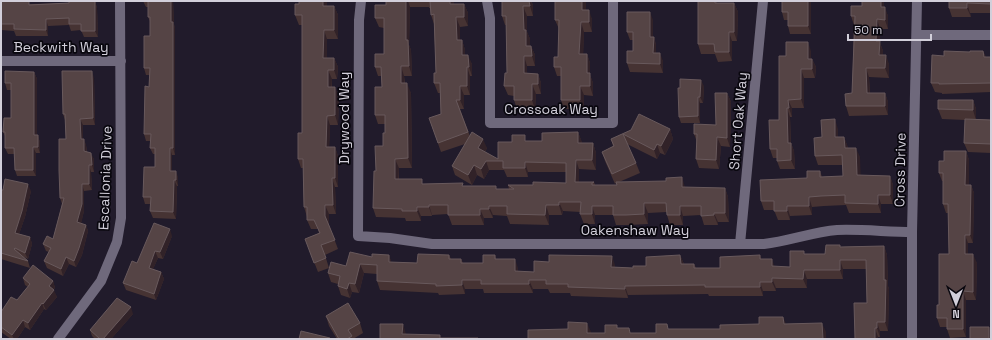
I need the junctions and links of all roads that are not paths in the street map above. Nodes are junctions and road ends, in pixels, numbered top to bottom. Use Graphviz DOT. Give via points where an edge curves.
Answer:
graph roads {
  1 [pos="120,1"];
  2 [pos="361,1"];
  3 [pos="487,1"];
  4 [pos="613,1"];
  5 [pos="763,1"];
  6 [pos="917,1"];
  7 [pos="917,35"];
  8 [pos="991,35"];
  9 [pos="1,61"];
  10 [pos="121,61"];
  11 [pos="912,232"];
  12 [pos="358,236"];
  13 [pos="740,244"];
  14 [pos="58,339"];
  15 [pos="912,339"];
  1 -- 10 [label="street, Escallonia Drive"];
  2 -- 12 [label="street, Drywood Way"];
  3 -- 4 [label="street, Crossoak Way" via="490,18 490,123 612,123"];
  5 -- 13 [label="street, Short Oak Way"];
  6 -- 7 [label="street, Cross Drive"];
  7 -- 8 [label="street"];
  7 -- 11 [label="street, Cross Drive"];
  9 -- 10 [label="street, Beckwith Way"];
  10 -- 14 [label="street, Escallonia Drive" via="121,218 117,242 101,281"];
  11 -- 13 [label="street, Oakenshaw Way" via="838,230 764,244"];
  11 -- 15 [label="street, Cross Drive"];
  12 -- 13 [label="street, Oakenshaw Way" via="432,244"];
}
